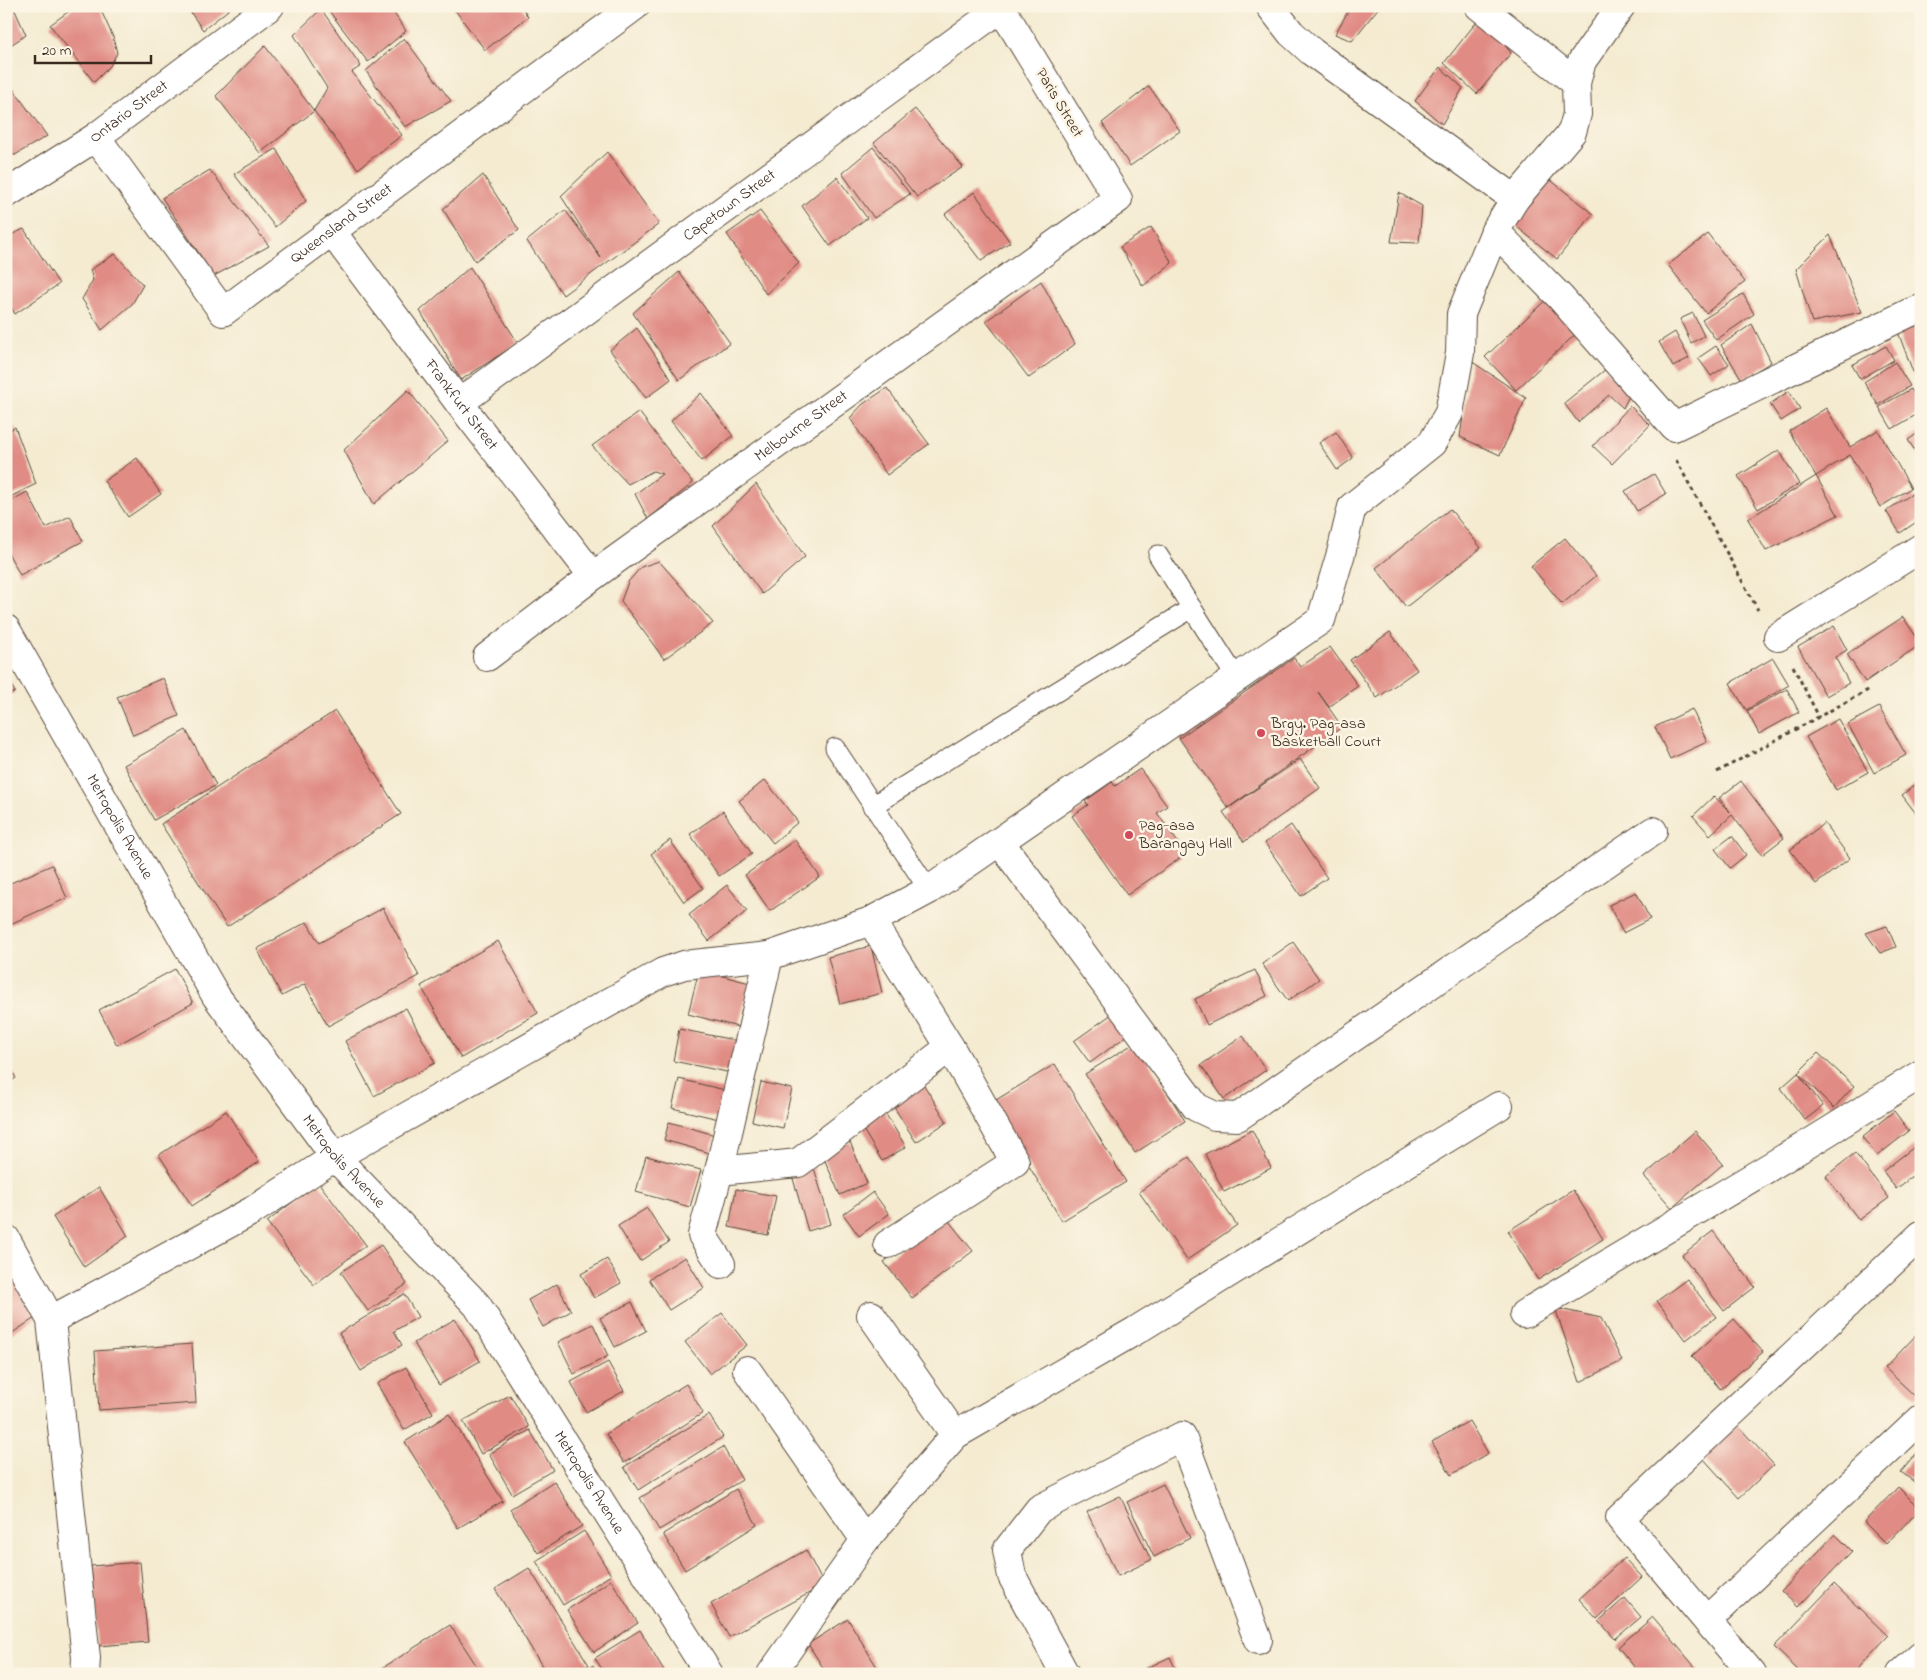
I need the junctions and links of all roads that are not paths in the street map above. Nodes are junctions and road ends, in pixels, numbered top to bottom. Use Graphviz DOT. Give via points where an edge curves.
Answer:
graph roads {
  1 [pos="270,6"];
  2 [pos="635,6"];
  3 [pos="1270,6"];
  4 [pos="1479,6"];
  5 [pos="1621,6"];
  6 [pos="1001,7"];
  7 [pos="1576,83"];
  8 [pos="96,136"];
  9 [pos="6,194"];
  10 [pos="1118,199"];
  11 [pos="1515,199"];
  12 [pos="1495,231"];
  13 [pos="332,232"];
  14 [pos="1921,309"];
  15 [pos="459,403"];
  16 [pos="1921,548"];
  17 [pos="1158,554"];
  18 [pos="593,576"];
  19 [pos="1192,608"];
  20 [pos="6,629"];
  21 [pos="1778,637"];
  22 [pos="486,657"];
  23 [pos="1237,679"];
  24 [pos="835,748"];
  25 [pos="872,806"];
  26 [pos="1653,831"];
  27 [pos="1000,842"];
  28 [pos="929,890"];
  29 [pos="871,921"];
  30 [pos="769,956"];
  31 [pos="950,1046"];
  32 [pos="1921,1074"];
  33 [pos="1499,1106"];
  34 [pos="335,1157"];
  35 [pos="719,1171"];
  36 [pos="1921,1235"];
  37 [pos="6,1239"];
  38 [pos="888,1244"];
  39 [pos="721,1264"];
  40 [pos="1524,1314"];
  41 [pos="871,1315"];
  42 [pos="51,1320"];
  43 [pos="747,1370"];
  44 [pos="1921,1419"];
  45 [pos="955,1435"];
  46 [pos="865,1540"];
  47 [pos="1707,1620"];
  48 [pos="1258,1640"];
  49 [pos="1921,1656"];
  50 [pos="85,1674"];
  51 [pos="709,1674"];
  52 [pos="771,1674"];
  53 [pos="1064,1674"];
  54 [pos="1752,1674"];
  55 [pos="1900,1674"];
  1 -- 8 [label="street, Ontario Street"];
  2 -- 13 [label="street, Queensland Street"];
  3 -- 11 [label="street" via="1291,33 1312,52"];
  4 -- 7 [label="street"];
  5 -- 7 [label="street" via="1582,61"];
  6 -- 10 [label="street, Paris Street"];
  6 -- 15 [label="street, Capetown Street"];
  7 -- 11 [label="street" via="1577,114 1572,132"];
  8 -- 9 [label="street, Ontario Street"];
  8 -- 13 [label="street, Queensland Street" via="223,312"];
  10 -- 18 [label="street, Melbourne Street"];
  11 -- 12 [label="street"];
  12 -- 14 [label="street" via="1560,297 1674,427"];
  12 -- 23 [label="street" via="1461,314 1460,353 1449,413 1432,443 1352,508 1321,620"];
  13 -- 15 [label="street, Frankfurt Street"];
  15 -- 18 [label="street, Frankfurt Street"];
  16 -- 21 [label="street"];
  17 -- 19 [label="lane"];
  18 -- 22 [label="street, Melbourne Street"];
  19 -- 23 [label="lane"];
  19 -- 25 [label="lane"];
  20 -- 34 [label="street, Metropolis Avenue" via="216,996"];
  23 -- 27 [label="street"];
  24 -- 25 [label="lane"];
  25 -- 28 [label="lane"];
  26 -- 27 [label="street" via="1238,1117 1215,1116 1196,1107"];
  27 -- 28 [label="street"];
  28 -- 29 [label="street"];
  29 -- 30 [label="street"];
  29 -- 31 [label="street"];
  30 -- 34 [label="street" via="684,965 663,972"];
  30 -- 35 [label="street"];
  31 -- 35 [label="street" via="798,1163"];
  31 -- 38 [label="street" via="1015,1162"];
  32 -- 40 [label="street"];
  33 -- 45 [label="street" via="1152,1322"];
  34 -- 42 [label="street" via="252,1211"];
  34 -- 51 [label="street, Metropolis Avenue" via="477,1305"];
  35 -- 39 [label="street" via="702,1235"];
  36 -- 47 [label="street" via="1620,1518"];
  37 -- 42 [label="street"];
  41 -- 45 [label="street"];
  42 -- 50 [label="street" via="86,1658"];
  43 -- 46 [label="street"];
  44 -- 47 [label="street"];
  45 -- 46 [label="street"];
  46 -- 52 [label="street"];
  47 -- 54 [label="street"];
  48 -- 53 [label="street" via="1182,1436 1039,1510 1007,1550 1012,1576"];
  49 -- 55 [label="street"];
}
